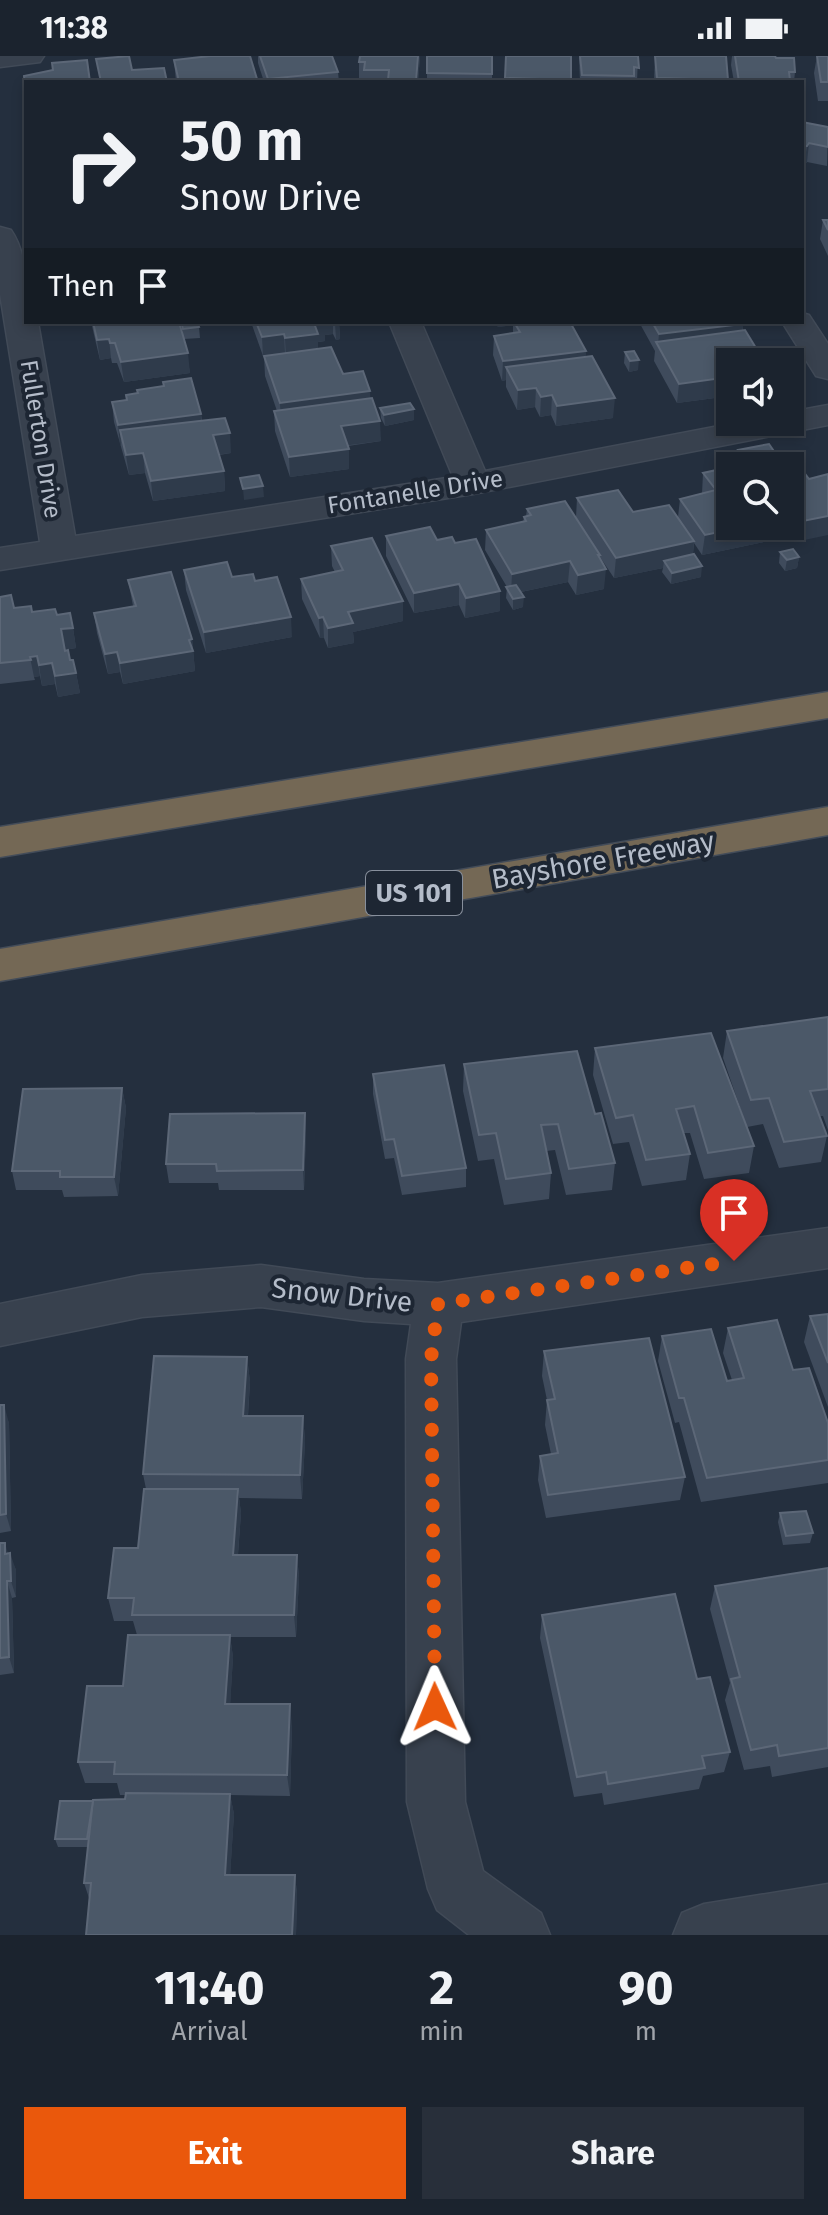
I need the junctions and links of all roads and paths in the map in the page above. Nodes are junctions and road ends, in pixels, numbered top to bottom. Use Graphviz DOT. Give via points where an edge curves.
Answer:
graph roads {
  1 [pos="31,56"];
  2 [pos="0,59"];
  3 [pos="0,236"];
  4 [pos="11,320"];
  5 [pos="406,324"];
  6 [pos="799,324"];
  7 [pos="828,369"];
  8 [pos="828,415"];
  9 [pos="473,484"];
  10 [pos="59,549"];
  11 [pos="0,559"];
  12 [pos="828,705"];
  13 [pos="828,821"];
  14 [pos="0,842"];
  15 [pos="0,965"];
  16 [pos="828,1248"];
  17 [pos="438,1304"];
  18 [pos="0,1325"];
  19 [pos="828,1914"];
  20 [pos="519,1935"];
  21 [pos="704,1935"];
  1 -- 2 [label="street"];
  3 -- 4 [label="street, Fullerton Drive"];
  4 -- 10 [label="street, Fullerton Drive"];
  5 -- 9 [label="street"];
  6 -- 7 [label="street"];
  8 -- 9 [label="street, Fontanelle Drive"];
  9 -- 10 [label="street, Fontanelle Drive"];
  10 -- 11 [label="street, Fontanelle Drive"];
  12 -- 14 [label="highway"];
  13 -- 15 [label="highway, Bayshore Freeway / US 101"];
  16 -- 17 [label="street, Snow Drive"];
  17 -- 18 [label="street, Snow Drive" via="261,1286 142,1296"];
  17 -- 20 [label="street" via="431,1359 436,1802 458,1889"];
  19 -- 21 [label="street"];
}
